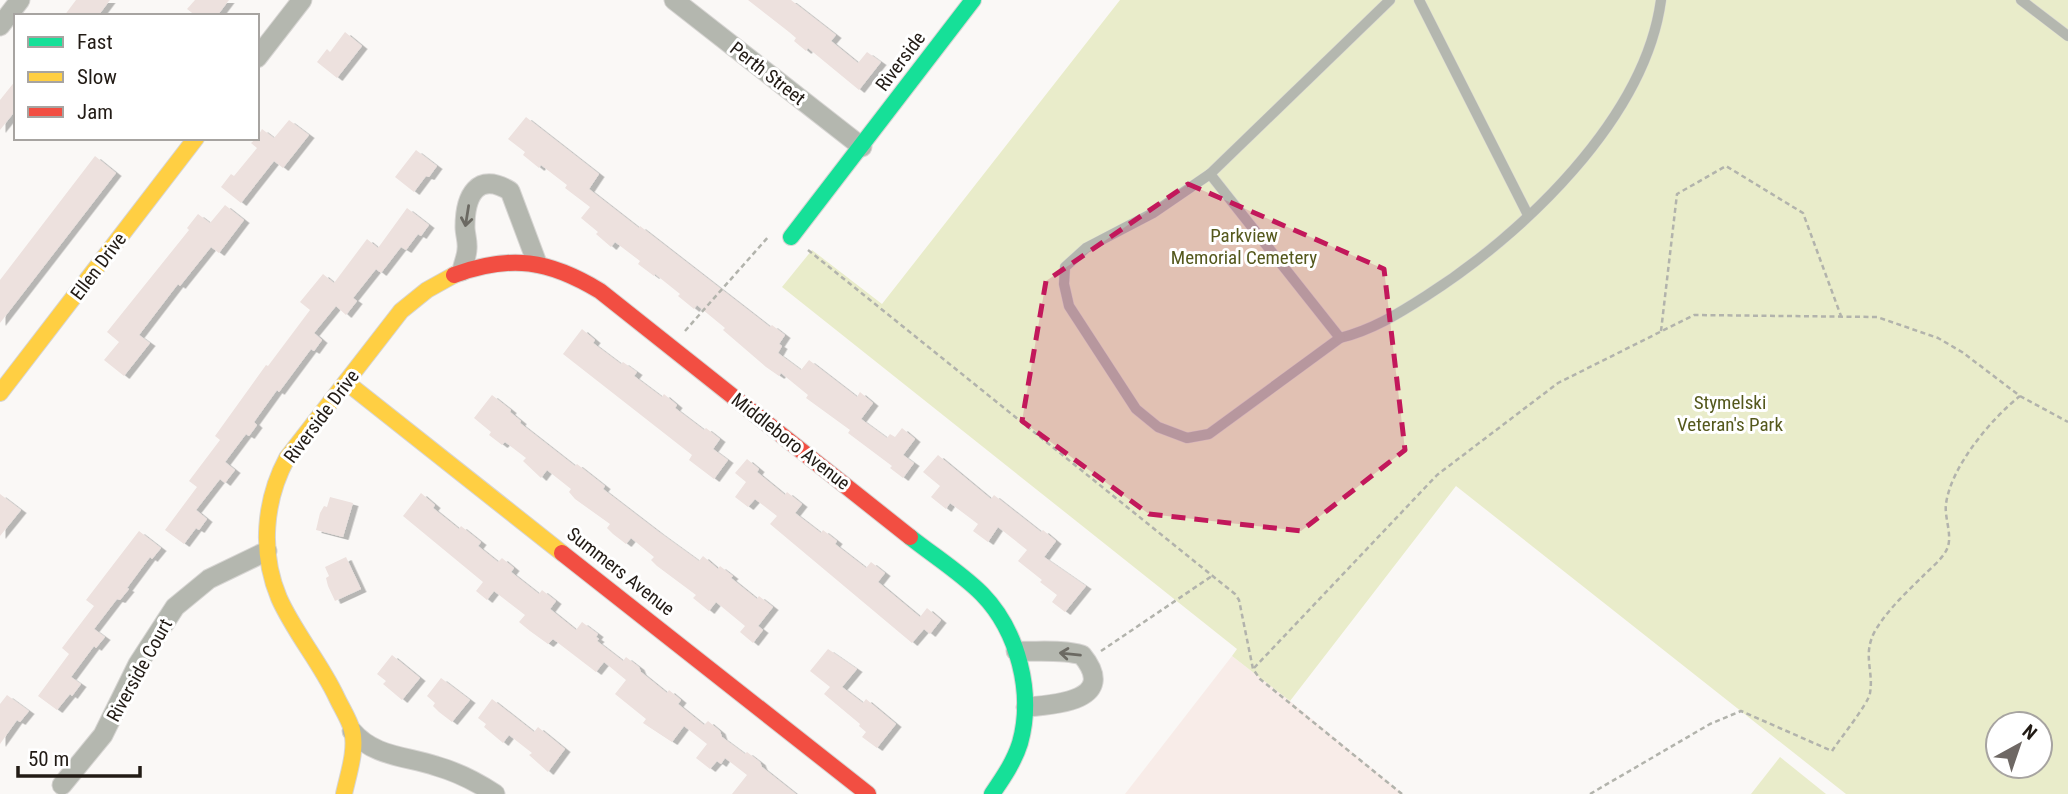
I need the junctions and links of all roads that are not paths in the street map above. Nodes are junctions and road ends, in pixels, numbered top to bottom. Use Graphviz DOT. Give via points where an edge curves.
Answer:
graph roads {
  1 [pos="20,0"];
  2 [pos="302,0"];
  3 [pos="674,0"];
  4 [pos="973,0"];
  5 [pos="1390,0"];
  6 [pos="1419,0"];
  7 [pos="1661,0"];
  8 [pos="2021,0"];
  9 [pos="0,26"];
  10 [pos="2068,36"];
  11 [pos="259,55"];
  12 [pos="193,140"];
  13 [pos="862,146"];
  14 [pos="1210,174"];
  15 [pos="1528,215"];
  16 [pos="791,237"];
  17 [pos="537,263"];
  18 [pos="495,264"];
  19 [pos="462,271"];
  20 [pos="1340,338"];
  21 [pos="346,382"];
  22 [pos="0,393"];
  23 [pos="267,551"];
  24 [pos="1016,651"];
  25 [pos="1026,707"];
  26 [pos="352,731"];
  27 [pos="62,785"];
  28 [pos="344,794"];
  29 [pos="495,794"];
  30 [pos="869,794"];
  31 [pos="992,794"];
  1 -- 9 [label="street"];
  2 -- 11 [label="street"];
  3 -- 13 [label="street, Perth Street"];
  4 -- 13 [label="street, Riverside"];
  5 -- 14 [label="lane"];
  6 -- 15 [label="lane"];
  7 -- 15 [label="lane" via="1648,48 1625,97 1580,162"];
  8 -- 10 [label="lane"];
  12 -- 22 [label="street, Ellen Drive"];
  13 -- 16 [label="street, Riverside"];
  14 -- 20 [label="lane"];
  14 -- 20 [label="lane" via="1086,248 1065,267 1069,306 1136,409 1158,427 1187,438 1209,434"];
  15 -- 20 [label="lane" via="1438,288 1392,318"];
  17 -- 18 [label="street, Middleboro Avenue"];
  17 -- 19 [label="street, one-way" via="510,191 488,183 471,194"];
  17 -- 24 [label="street, Middleboro Avenue" via="600,291 967,581 998,613"];
  18 -- 19 [label="street, Riverside Drive"];
  19 -- 21 [label="street, Riverside Drive" via="409,303"];
  21 -- 23 [label="street, Riverside Drive" via="296,443 279,473 268,511"];
  21 -- 30 [label="street, Summers Avenue"];
  23 -- 26 [label="street, Riverside Drive" via="280,600"];
  23 -- 27 [label="street, Riverside Court" via="209,579 174,607 138,664 103,735"];
  24 -- 25 [label="street, Middleboro Avenue"];
  25 -- 24 [label="street, one-way" via="1082,696 1093,684 1093,674 1082,655"];
  25 -- 31 [label="street, Middleboro Avenue" via="1013,760"];
  26 -- 28 [label="street, Riverside Drive"];
  26 -- 29 [label="street" via="367,746 386,755 439,766"];
}
